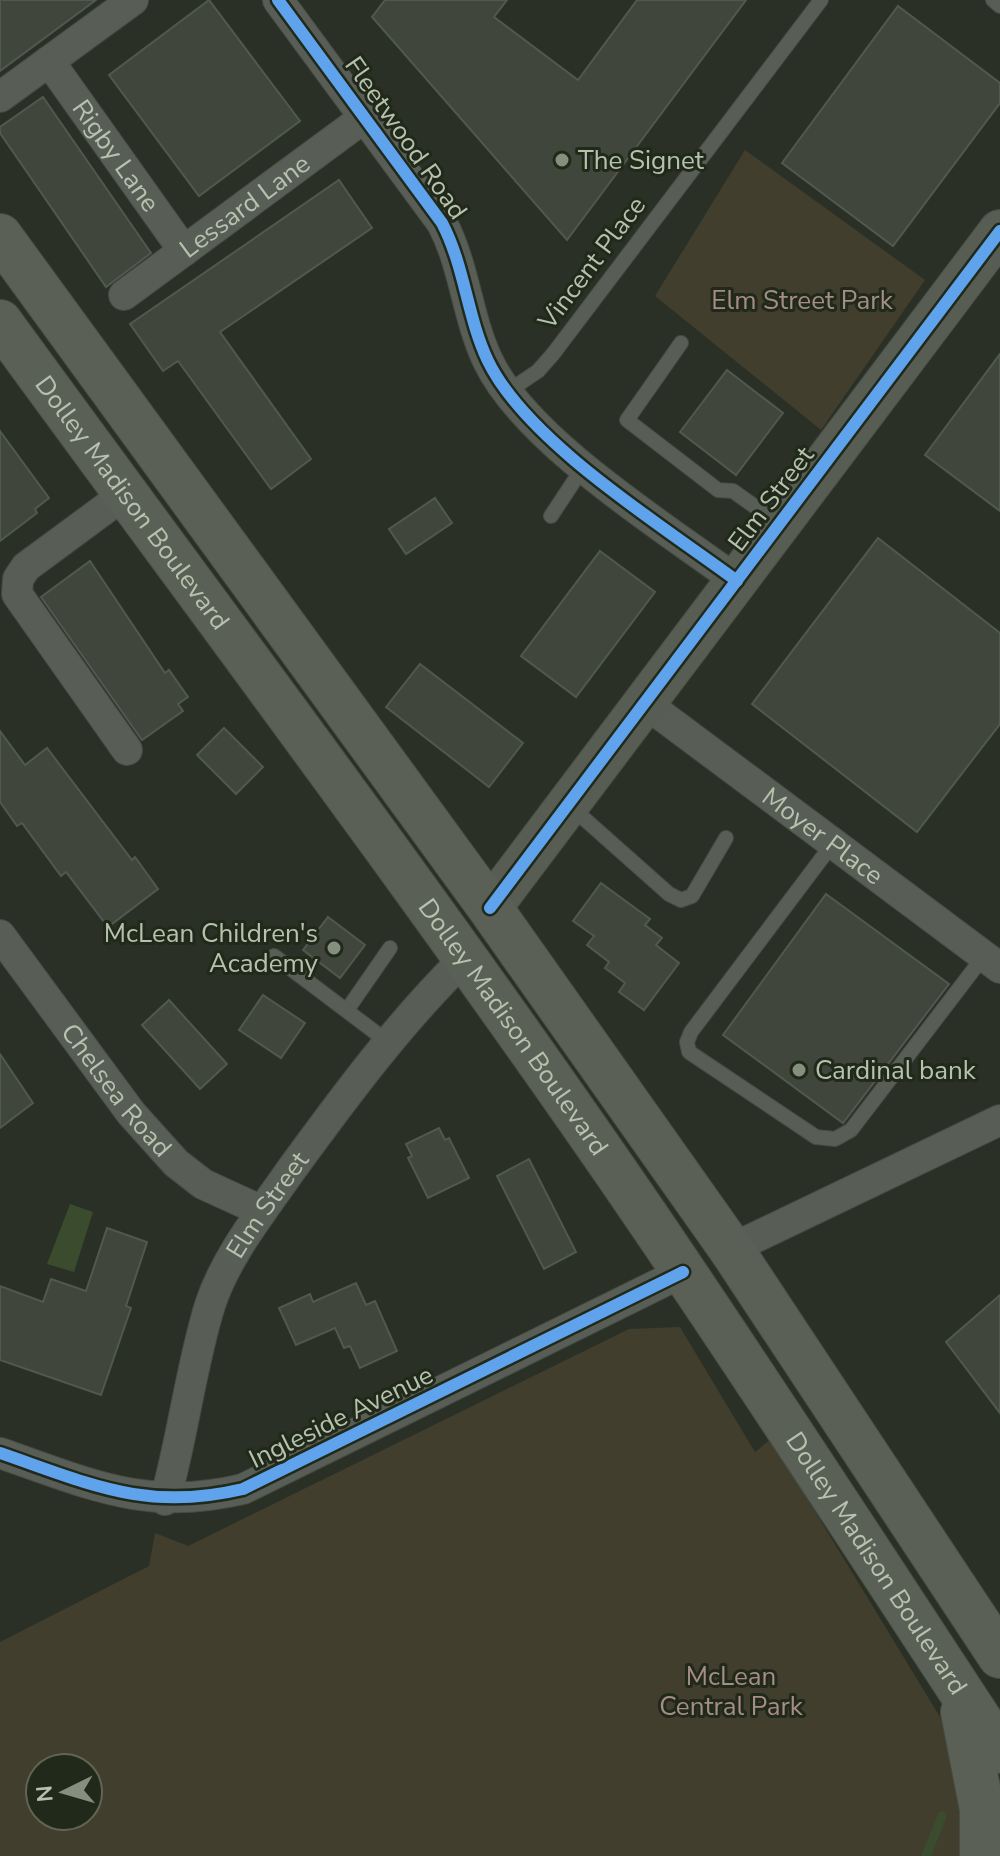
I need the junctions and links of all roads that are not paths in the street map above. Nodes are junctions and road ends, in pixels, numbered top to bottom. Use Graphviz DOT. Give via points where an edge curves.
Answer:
graph roads {
  1 [pos="133,0"];
  2 [pos="278,0"];
  3 [pos="821,0"];
  4 [pos="993,0"];
  5 [pos="1000,6"];
  6 [pos="49,61"];
  7 [pos="0,97"];
  8 [pos="365,117"];
  9 [pos="1000,231"];
  10 [pos="0,236"];
  11 [pos="184,251"];
  12 [pos="124,295"];
  13 [pos="0,322"];
  14 [pos="681,343"];
  15 [pos="507,392"];
  16 [pos="584,466"];
  17 [pos="125,494"];
  18 [pos="551,516"];
  19 [pos="780,525"];
  20 [pos="737,581"];
  21 [pos="645,703"];
  22 [pos="127,750"];
  23 [pos="568,804"];
  24 [pos="726,838"];
  25 [pos="834,842"];
  26 [pos="490,908"];
  27 [pos="0,935"];
  28 [pos="390,948"];
  29 [pos="274,956"];
  30 [pos="464,959"];
  31 [pos="992,962"];
  32 [pos="347,1010"];
  33 [pos="388,1042"];
  34 [pos="1000,1120"];
  35 [pos="641,1210"];
  36 [pos="262,1211"];
  37 [pos="731,1249"];
  38 [pos="683,1272"];
  39 [pos="801,1353"];
  40 [pos="0,1453"];
  41 [pos="165,1500"];
  42 [pos="997,1649"];
  43 [pos="958,1687"];
  44 [pos="1000,1751"];
  45 [pos="982,1856"];
  1 -- 6 [label="street"];
  2 -- 8 [label="street, Fleetwood Road"];
  3 -- 15 [label="lane, Vincent Place" via="553,354"];
  4 -- 5 [label="lane"];
  6 -- 7 [label="street"];
  6 -- 11 [label="street, Rigby Lane"];
  8 -- 11 [label="street, Lessard Lane"];
  8 -- 15 [label="street, Fleetwood Road" via="442,223 457,254 481,344"];
  9 -- 19 [label="street, Elm Street"];
  10 -- 26 [label="main road, Dolley Madison Boulevard"];
  11 -- 12 [label="street, Lessard Lane"];
  13 -- 17 [label="main road, Dolley Madison Boulevard"];
  14 -- 19 [label="lane" via="627,420 718,490 733,491"];
  15 -- 16 [label="street, Fleetwood Road"];
  16 -- 18 [label="lane"];
  16 -- 20 [label="street, Fleetwood Road"];
  17 -- 22 [label="street" via="26,567 17,594"];
  17 -- 30 [label="main road, Dolley Madison Boulevard"];
  19 -- 20 [label="street, Elm Street"];
  20 -- 21 [label="street, Elm Street"];
  21 -- 23 [label="street, Elm Street"];
  21 -- 25 [label="street, Moyer Place"];
  23 -- 24 [label="lane" via="681,900 692,896"];
  23 -- 26 [label="street, Elm Street"];
  25 -- 31 [label="street, Moyer Place"];
  25 -- 31 [label="lane" via="691,1032 689,1052 816,1137 835,1139 851,1130"];
  26 -- 37 [label="main road, Dolley Madison Boulevard"];
  27 -- 36 [label="street, Chelsea Road" via="131,1113 176,1163 203,1184"];
  28 -- 32 [label="lane"];
  29 -- 32 [label="lane"];
  30 -- 33 [label="street, Elm Street"];
  30 -- 35 [label="main road, Dolley Madison Boulevard"];
  32 -- 33 [label="lane"];
  33 -- 36 [label="street, Elm Street"];
  34 -- 37 [label="street"];
  35 -- 37 [label="main road" via="695,1245"];
  35 -- 38 [label="main road, Dolley Madison Boulevard"];
  36 -- 41 [label="street, Elm Street" via="228,1264 210,1305"];
  37 -- 39 [label="main road, Dolley Madison Boulevard"];
  38 -- 39 [label="main road" via="698,1271 719,1283"];
  38 -- 41 [label="street, Ingleside Avenue" via="243,1489"];
  38 -- 43 [label="main road, Dolley Madison Boulevard"];
  39 -- 42 [label="main road, Dolley Madison Boulevard"];
  40 -- 41 [label="street, Ingleside Avenue" via="126,1495"];
  43 -- 44 [label="main road, Dolley Madison Boulevard"];
  43 -- 45 [label="main road" via="982,1809"];
}
